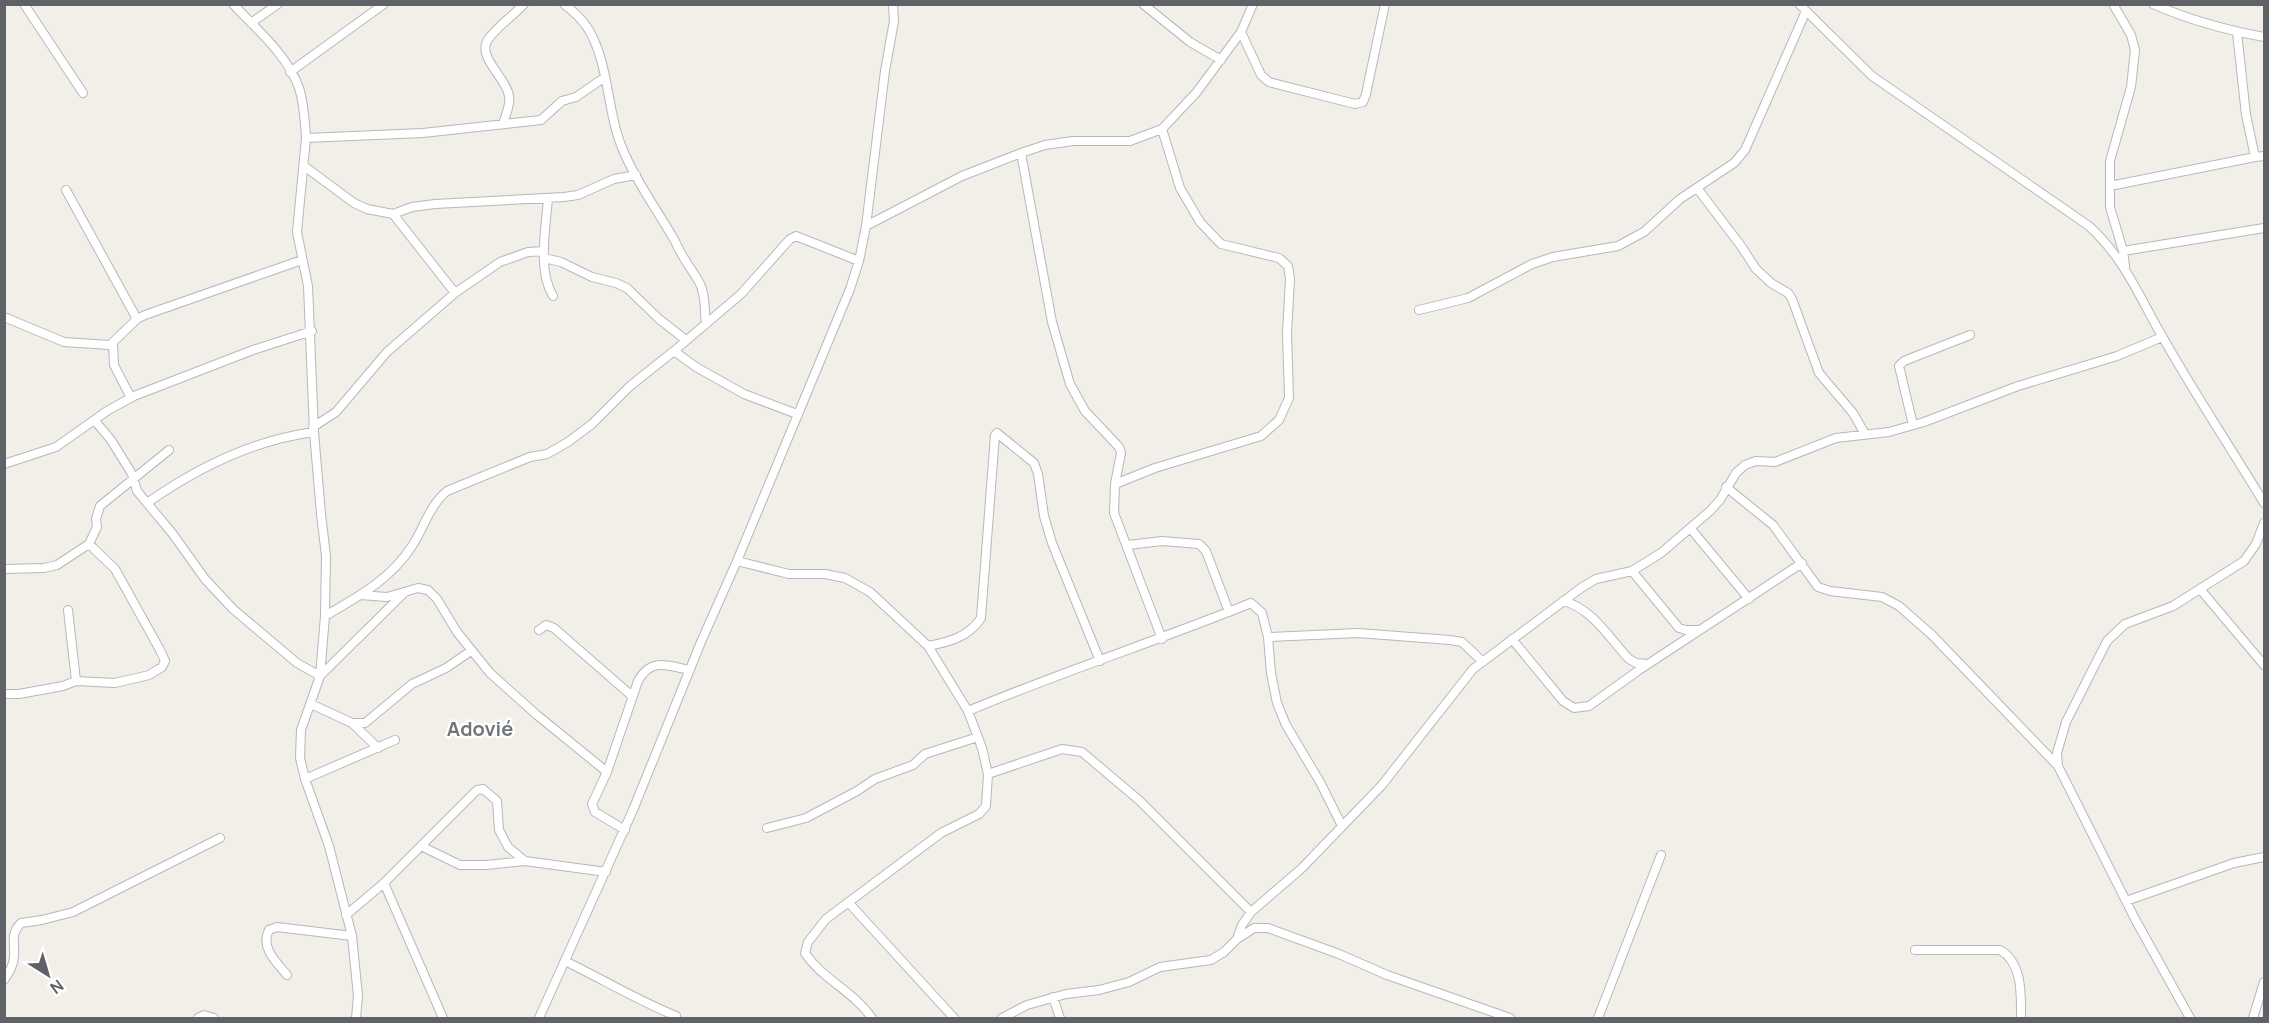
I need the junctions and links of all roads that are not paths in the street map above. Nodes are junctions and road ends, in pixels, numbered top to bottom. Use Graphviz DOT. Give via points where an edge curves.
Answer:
graph roads {
  1 [pos="24,4"];
  2 [pos="233,4"];
  3 [pos="278,4"];
  4 [pos="384,4"];
  5 [pos="524,4"];
  6 [pos="564,4"];
  7 [pos="893,4"];
  8 [pos="1143,4"];
  9 [pos="1252,4"];
  10 [pos="1385,4"];
  11 [pos="2113,4"];
  12 [pos="2153,4"];
  13 [pos="1802,8"];
  14 [pos="251,23"];
  15 [pos="1241,32"];
  16 [pos="2238,32"];
  17 [pos="2265,38"];
  18 [pos="1221,60"];
  19 [pos="290,72"];
  20 [pos="605,77"];
  21 [pos="83,93"];
  22 [pos="503,124"];
  23 [pos="1162,129"];
  24 [pos="306,138"];
  25 [pos="1021,153"];
  26 [pos="2260,157"];
  27 [pos="304,166"];
  28 [pos="636,175"];
  29 [pos="2110,186"];
  30 [pos="1697,188"];
  31 [pos="66,190"];
  32 [pos="548,198"];
  33 [pos="393,214"];
  34 [pos="866,226"];
  35 [pos="2265,228"];
  36 [pos="2123,251"];
  37 [pos="544,255"];
  38 [pos="302,260"];
  39 [pos="859,261"];
  40 [pos="2125,267"];
  41 [pos="455,293"];
  42 [pos="553,296"];
  43 [pos="1419,310"];
  44 [pos="4,317"];
  45 [pos="136,320"];
  46 [pos="706,324"];
  47 [pos="312,331"];
  48 [pos="1970,335"];
  49 [pos="2162,337"];
  50 [pos="686,340"];
  51 [pos="113,344"];
  52 [pos="674,351"];
  53 [pos="131,399"];
  54 [pos="797,414"];
  55 [pos="95,421"];
  56 [pos="1913,425"];
  57 [pos="314,429"];
  58 [pos="1865,434"];
  59 [pos="169,450"];
  60 [pos="4,464"];
  61 [pos="133,480"];
  62 [pos="1115,484"];
  63 [pos="1726,488"];
  64 [pos="2264,499"];
  65 [pos="147,503"];
  66 [pos="2265,523"];
  67 [pos="1691,529"];
  68 [pos="89,544"];
  69 [pos="1128,545"];
  70 [pos="737,561"];
  71 [pos="1802,563"];
  72 [pos="4,569"];
  73 [pos="1632,571"];
  74 [pos="2200,589"];
  75 [pos="403,594"];
  76 [pos="360,595"];
  77 [pos="1749,599"];
  78 [pos="1563,601"];
  79 [pos="68,610"];
  80 [pos="1229,612"];
  81 [pos="326,616"];
  82 [pos="539,630"];
  83 [pos="1702,630"];
  84 [pos="1268,637"];
  85 [pos="1162,639"];
  86 [pos="1512,639"];
  87 [pos="928,646"];
  88 [pos="471,651"];
  89 [pos="1482,660"];
  90 [pos="1100,661"];
  91 [pos="1647,664"];
  92 [pos="2265,665"];
  93 [pos="690,670"];
  94 [pos="320,676"];
  95 [pos="76,681"];
  96 [pos="4,694"];
  97 [pos="633,696"];
  98 [pos="311,704"];
  99 [pos="968,711"];
  100 [pos="352,723"];
  101 [pos="978,737"];
  102 [pos="395,740"];
  103 [pos="378,748"];
  104 [pos="2058,766"];
  105 [pos="607,772"];
  106 [pos="988,774"];
  107 [pos="305,779"];
  108 [pos="1342,826"];
  109 [pos="767,828"];
  110 [pos="625,830"];
  111 [pos="220,838"];
  112 [pos="421,846"];
  113 [pos="1661,855"];
  114 [pos="2265,857"];
  115 [pos="525,861"];
  116 [pos="606,872"];
  117 [pos="384,883"];
  118 [pos="2127,901"];
  119 [pos="848,902"];
  120 [pos="1251,912"];
  121 [pos="346,915"];
  122 [pos="352,936"];
  123 [pos="1237,939"];
  124 [pos="1915,950"];
  125 [pos="565,961"];
  126 [pos="287,975"];
  127 [pos="4,980"];
  128 [pos="2265,982"];
  129 [pos="1053,997"];
  130 [pos="356,1016"];
  131 [pos="676,1016"];
  132 [pos="198,1018"];
  133 [pos="214,1018"];
  134 [pos="347,1018"];
  135 [pos="443,1018"];
  136 [pos="539,1018"];
  137 [pos="872,1018"];
  138 [pos="954,1018"];
  139 [pos="1002,1018"];
  140 [pos="1060,1018"];
  141 [pos="1510,1018"];
  142 [pos="1598,1018"];
  143 [pos="2021,1018"];
  144 [pos="2190,1018"];
  145 [pos="2253,1018"];
  1 -- 21 [label="street"];
  2 -- 14 [label="street"];
  3 -- 14 [label="street"];
  4 -- 19 [label="street"];
  5 -- 22 [label="street" via="485,47 485,54 509,96"];
  6 -- 20 [label="street" via="588,28"];
  7 -- 34 [label="street" via="894,21"];
  8 -- 18 [label="street" via="1190,42"];
  9 -- 15 [label="street"];
  10 -- 15 [label="street" via="1366,94 1363,102 1355,104 1269,82 1261,75"];
  11 -- 29 [label="street" via="2132,35 2135,50 2131,87 2110,161"];
  12 -- 16 [label="street"];
  13 -- 30 [label="street" via="1745,150 1734,163"];
  13 -- 40 [label="street" via="1872,76 2090,226"];
  14 -- 19 [label="street"];
  15 -- 18 [label="street"];
  16 -- 17 [label="street"];
  16 -- 26 [label="street" via="2246,115"];
  18 -- 23 [label="street"];
  19 -- 24 [label="street" via="298,87"];
  20 -- 22 [label="street" via="576,97 562,101 541,120"];
  20 -- 28 [label="street" via="615,130"];
  22 -- 24 [label="street" via="423,133"];
  23 -- 25 [label="street" via="1130,141 1073,141"];
  23 -- 62 [label="street" via="1180,188 1200,222 1221,244 1279,258 1288,266 1289,398 1280,420 1261,436"];
  24 -- 27 [label="street"];
  25 -- 34 [label="street" via="962,176"];
  25 -- 62 [label="street" via="1052,321 1074,395 1119,447"];
  26 -- 29 [label="street"];
  27 -- 33 [label="street" via="354,203"];
  27 -- 38 [label="street" via="297,232"];
  28 -- 32 [label="street" via="608,181 578,195"];
  28 -- 46 [label="street" via="698,280"];
  29 -- 36 [label="street" via="2110,207"];
  30 -- 43 [label="street" via="1644,232 1618,246 1553,257 1468,298"];
  30 -- 58 [label="street" via="1756,269 1788,293 1819,373 1853,413"];
  31 -- 45 [label="street"];
  32 -- 33 [label="street" via="435,204"];
  32 -- 37 [label="street"];
  33 -- 41 [label="street"];
  34 -- 39 [label="street"];
  35 -- 36 [label="street"];
  36 -- 40 [label="street"];
  37 -- 41 [label="street" via="528,252 500,262"];
  37 -- 42 [label="street"];
  37 -- 50 [label="street" via="627,288"];
  38 -- 45 [label="street"];
  38 -- 47 [label="street" via="309,286"];
  39 -- 46 [label="street" via="795,236 755,280"];
  39 -- 54 [label="street"];
  40 -- 49 [label="street"];
  41 -- 57 [label="street" via="387,352 336,412"];
  44 -- 51 [label="street" via="64,342"];
  45 -- 51 [label="street"];
  46 -- 50 [label="street"];
  47 -- 53 [label="street" via="211,365"];
  47 -- 57 [label="street"];
  48 -- 56 [label="street" via="1899,366"];
  49 -- 56 [label="street"];
  49 -- 64 [label="street"];
  50 -- 52 [label="street"];
  51 -- 53 [label="street" via="114,365"];
  52 -- 54 [label="street" via="744,394"];
  52 -- 76 [label="street" via="568,442 547,454 530,457 447,491 436,500 398,565"];
  53 -- 55 [label="street"];
  54 -- 70 [label="street"];
  55 -- 60 [label="street" via="56,447"];
  55 -- 61 [label="street" via="111,440"];
  56 -- 58 [label="street"];
  57 -- 65 [label="street" via="283,436 215,462"];
  57 -- 81 [label="street" via="326,556"];
  58 -- 63 [label="street" via="1836,438 1775,462 1745,465"];
  59 -- 61 [label="street"];
  61 -- 65 [label="street"];
  61 -- 68 [label="street" via="100,506"];
  62 -- 69 [label="street" via="1114,513"];
  63 -- 67 [label="street" via="1720,500"];
  63 -- 71 [label="street" via="1773,525"];
  65 -- 94 [label="street" via="233,609 297,663"];
  66 -- 74 [label="street" via="2244,561"];
  67 -- 73 [label="street"];
  67 -- 77 [label="street"];
  68 -- 72 [label="street" via="57,565"];
  68 -- 95 [label="street" via="115,569 165,661 149,675 115,683"];
  69 -- 80 [label="street" via="1162,541 1199,544 1206,551"];
  69 -- 85 [label="street"];
  70 -- 87 [label="street" via="789,574 845,578 870,591"];
  70 -- 93 [label="street"];
  71 -- 77 [label="street"];
  71 -- 104 [label="street" via="1818,587 1882,597 1899,606"];
  73 -- 78 [label="street" via="1596,579"];
  73 -- 83 [label="street" via="1679,628"];
  74 -- 92 [label="street"];
  74 -- 104 [label="street" via="2172,606 2125,624 2107,641 2066,723 2057,753"];
  75 -- 76 [label="street"];
  75 -- 88 [label="street" via="418,588 428,590"];
  75 -- 94 [label="street"];
  76 -- 81 [label="street"];
  77 -- 83 [label="street"];
  78 -- 86 [label="street"];
  78 -- 91 [label="street" via="1585,611 1629,658"];
  79 -- 95 [label="street"];
  80 -- 84 [label="street" via="1251,603 1262,613"];
  80 -- 85 [label="street"];
  81 -- 94 [label="street"];
  82 -- 97 [label="street" via="546,625 554,628"];
  83 -- 91 [label="street"];
  84 -- 89 [label="street" via="1358,633 1450,640 1461,642"];
  84 -- 108 [label="street" via="1277,703"];
  85 -- 90 [label="street"];
  86 -- 89 [label="street"];
  86 -- 91 [label="street" via="1563,701 1574,708 1589,705"];
  87 -- 90 [label="street" via="950,642 975,628 981,618 997,433 1034,463 1052,543"];
  87 -- 99 [label="street"];
  88 -- 100 [label="street" via="412,684 365,723"];
  88 -- 105 [label="street" via="537,715"];
  89 -- 108 [label="street" via="1382,785"];
  90 -- 99 [label="street" via="1038,681"];
  93 -- 97 [label="street" via="654,665 642,673"];
  93 -- 110 [label="street"];
  94 -- 98 [label="street"];
  95 -- 96 [label="street"];
  97 -- 105 [label="street"];
  98 -- 100 [label="street"];
  98 -- 107 [label="street" via="300,740"];
  99 -- 101 [label="street"];
  100 -- 103 [label="street"];
  101 -- 106 [label="street"];
  101 -- 109 [label="street" via="925,754 913,765 875,779 806,818"];
  102 -- 103 [label="street"];
  103 -- 107 [label="street"];
  104 -- 118 [label="street"];
  105 -- 110 [label="street" via="592,804 595,812"];
  106 -- 119 [label="street" via="986,806 979,814 941,833"];
  106 -- 120 [label="street" via="1062,750 1083,752 1140,801"];
  107 -- 121 [label="street" via="329,846"];
  108 -- 120 [label="street" via="1302,868"];
  110 -- 116 [label="street"];
  111 -- 127 [label="street" via="73,912 21,923 12,938 15,958"];
  112 -- 115 [label="street" via="460,865"];
  112 -- 115 [label="street" via="477,790 483,789 496,801 499,830 508,847"];
  112 -- 117 [label="street"];
  113 -- 142 [label="street"];
  114 -- 118 [label="street" via="2234,863"];
  115 -- 116 [label="street"];
  116 -- 125 [label="street"];
  117 -- 121 [label="street"];
  117 -- 135 [label="street"];
  118 -- 144 [label="street"];
  119 -- 137 [label="street" via="816,929 805,953"];
  119 -- 138 [label="street"];
  120 -- 123 [label="street"];
  121 -- 122 [label="street"];
  122 -- 126 [label="street" via="277,927 269,930 269,955"];
  122 -- 130 [label="street"];
  123 -- 129 [label="street" via="1211,960 1160,967 1119,985"];
  123 -- 141 [label="street" via="1254,928 1268,928"];
  124 -- 143 [label="street" via="2000,950 2009,955 2019,980"];
  125 -- 131 [label="street"];
  125 -- 136 [label="street"];
  128 -- 145 [label="street"];
  129 -- 139 [label="street"];
  129 -- 140 [label="street"];
  130 -- 134 [label="street"];
  132 -- 133 [label="street"];
}
